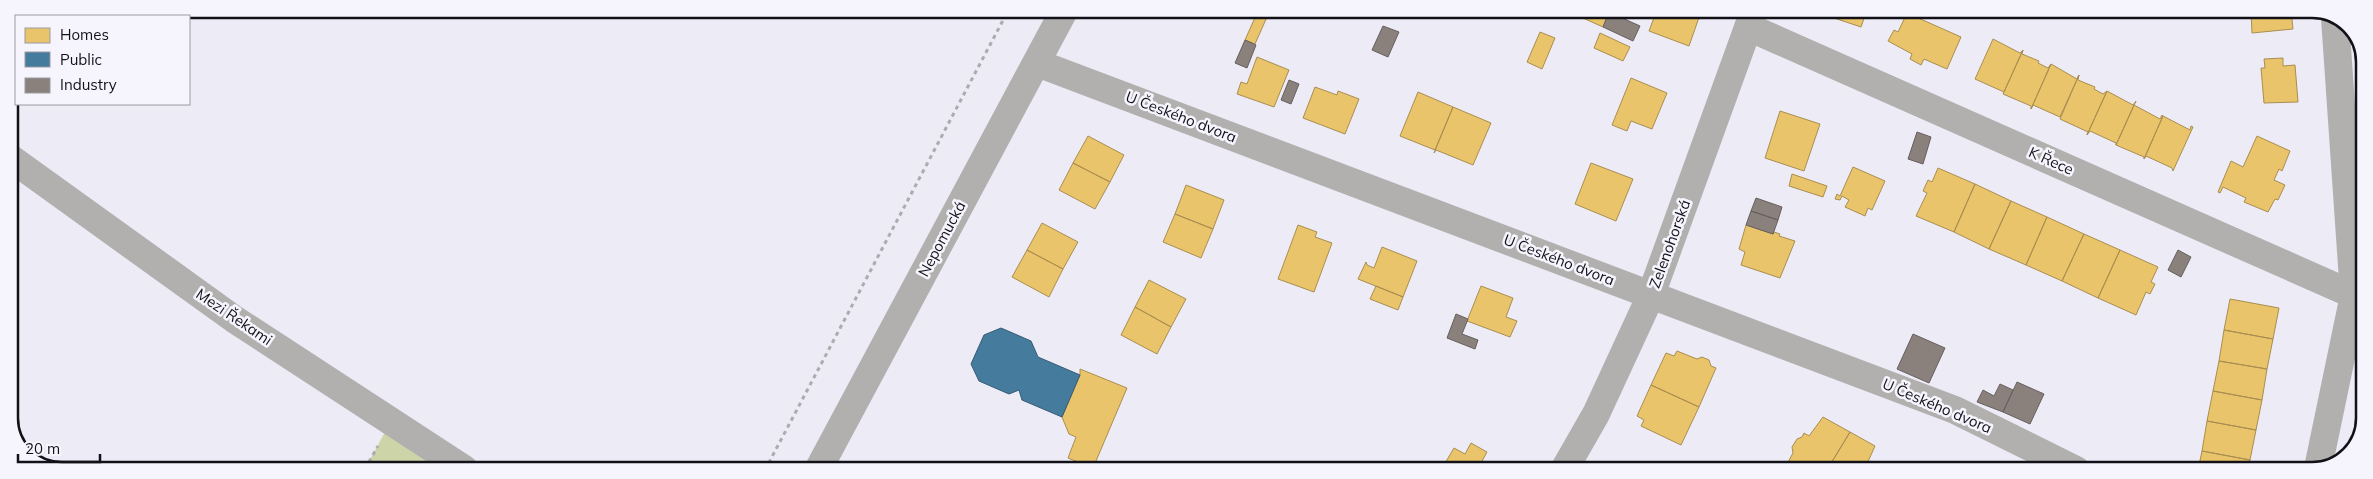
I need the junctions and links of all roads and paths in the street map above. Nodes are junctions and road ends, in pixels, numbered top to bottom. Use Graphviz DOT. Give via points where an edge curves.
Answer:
graph roads {
  1 [pos="1005,18"];
  2 [pos="1060,18"];
  3 [pos="1752,18"];
  4 [pos="2335,25"];
  5 [pos="1037,62"];
  6 [pos="18,163"];
  7 [pos="1651,295"];
  8 [pos="2354,295"];
  9 [pos="2319,461"];
  10 [pos="452,462"];
  11 [pos="769,462"];
  12 [pos="822,462"];
  13 [pos="1569,462"];
  14 [pos="2060,462"];
  1 -- 11 [label="path"];
  2 -- 5 [label="street, Nepomucká"];
  3 -- 7 [label="street, Zelenohorská"];
  3 -- 8 [label="street, K Řece"];
  4 -- 8 [label="street"];
  5 -- 7 [label="street, U Českého dvora"];
  5 -- 12 [label="street, Nepomucká"];
  6 -- 10 [label="street, Mezi Řekami" via="234,319"];
  7 -- 13 [label="street, Zelenohorská" via="1596,414"];
  7 -- 14 [label="street, U Českého dvora" via="1955,410"];
  8 -- 9 [label="street"];
}
